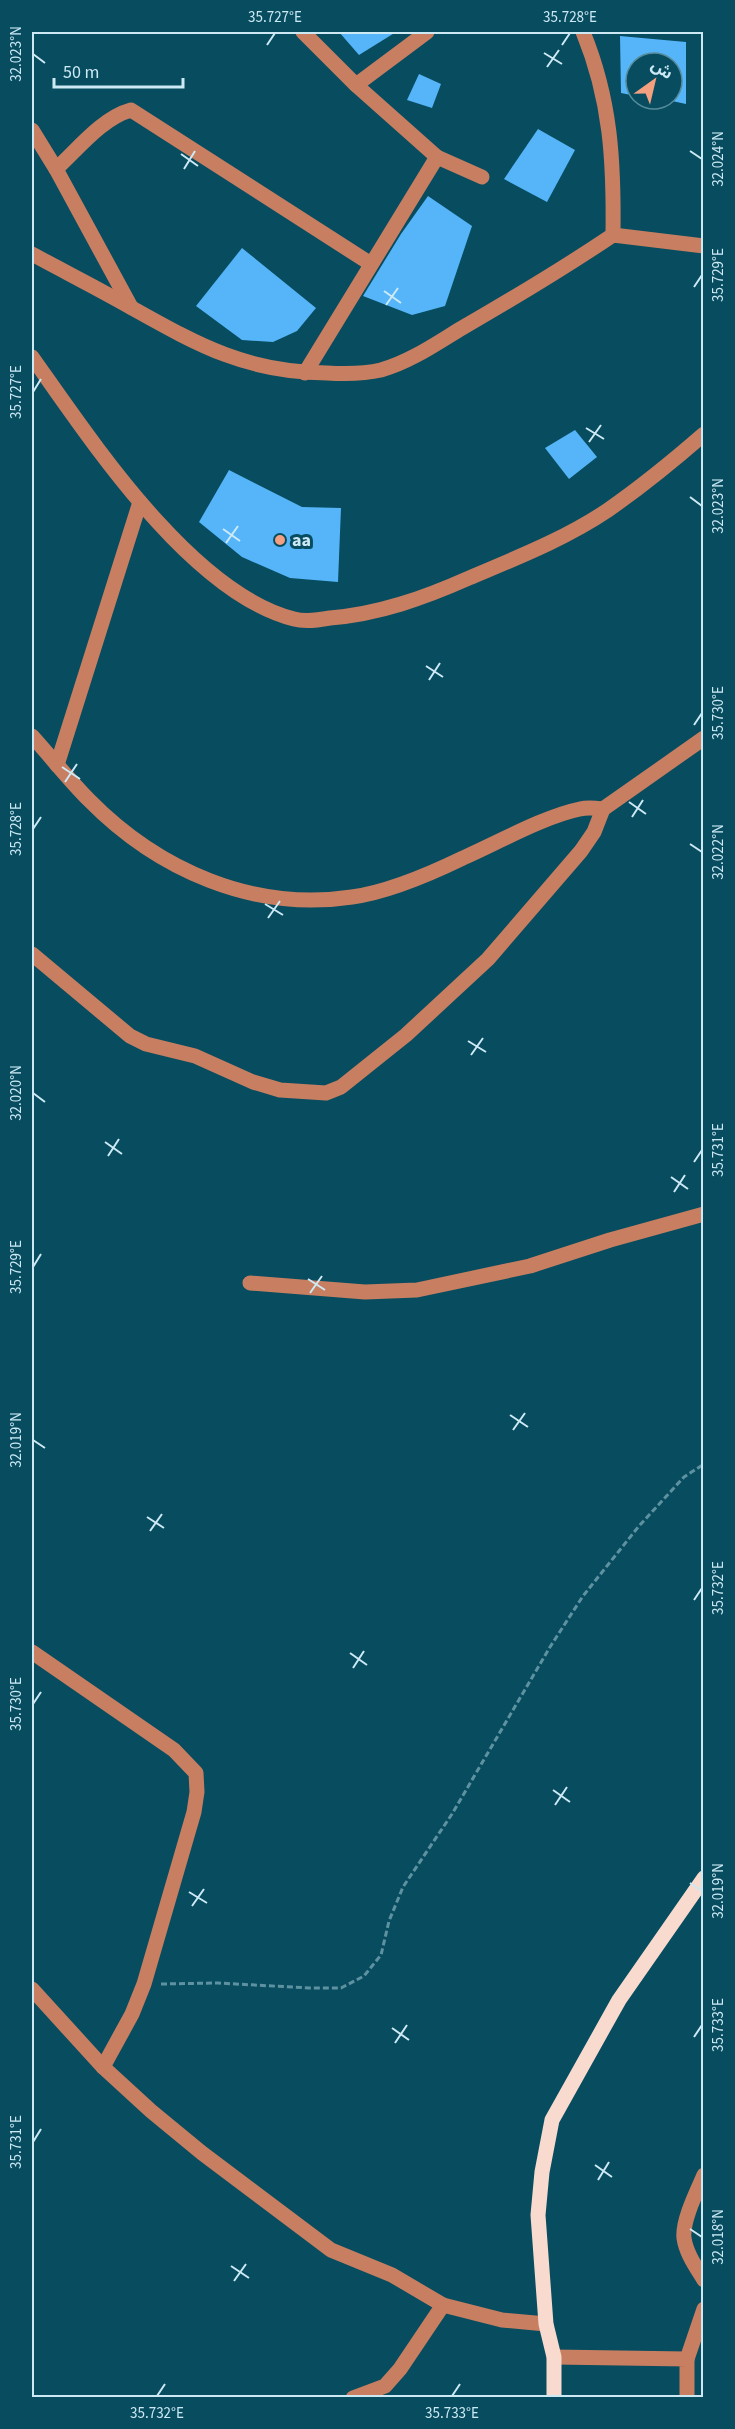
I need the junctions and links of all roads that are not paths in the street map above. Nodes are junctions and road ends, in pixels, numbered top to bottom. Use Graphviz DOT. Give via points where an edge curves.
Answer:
graph roads {
  1 [pos="303,32"];
  2 [pos="427,32"];
  3 [pos="583,32"];
  4 [pos="356,86"];
  5 [pos="32,130"];
  6 [pos="437,157"];
  7 [pos="56,169"];
  8 [pos="482,177"];
  9 [pos="614,235"];
  10 [pos="704,246"];
  11 [pos="32,254"];
  12 [pos="371,264"];
  13 [pos="131,307"];
  14 [pos="32,357"];
  15 [pos="305,373"];
  16 [pos="704,434"];
  17 [pos="140,502"];
  18 [pos="32,736"];
  19 [pos="704,738"];
  20 [pos="57,765"];
  21 [pos="603,809"];
  22 [pos="32,954"];
  23 [pos="704,1214"];
  24 [pos="250,1283"];
  25 [pos="32,1652"];
  26 [pos="704,1878"];
  27 [pos="32,1989"];
  28 [pos="104,2067"];
  29 [pos="704,2175"];
  30 [pos="704,2280"];
  31 [pos="443,2305"];
  32 [pos="704,2309"];
  33 [pos="546,2324"];
  34 [pos="554,2357"];
  35 [pos="687,2359"];
  36 [pos="353,2397"];
  37 [pos="554,2397"];
  38 [pos="687,2397"];
  1 -- 4 [label="street"];
  2 -- 4 [label="street"];
  3 -- 9 [label="street" via="601,83 606,111 614,177"];
  4 -- 6 [label="street"];
  5 -- 7 [label="street"];
  6 -- 8 [label="street"];
  6 -- 12 [label="street"];
  7 -- 12 [label="street" via="107,122 131,110"];
  7 -- 13 [label="street"];
  9 -- 10 [label="street"];
  9 -- 15 [label="street" via="421,352 382,369 353,374"];
  11 -- 13 [label="street"];
  12 -- 15 [label="street"];
  13 -- 15 [label="street" via="178,335 229,357"];
  14 -- 17 [label="street"];
  16 -- 17 [label="street" via="606,511 533,551 438,592 349,616 295,620 245,598 209,573"];
  17 -- 20 [label="street"];
  18 -- 20 [label="street"];
  19 -- 21 [label="street"];
  20 -- 21 [label="street" via="90,801 174,866 242,892 275,898 313,901 354,897 436,871 558,816 581,808"];
  21 -- 22 [label="street" via="594,832 580,851 488,959 398,1042 341,1087 326,1093 280,1090 195,1056 146,1044 130,1036"];
  23 -- 24 [label="street" via="530,1266 417,1290 365,1292"];
  25 -- 28 [label="street" via="174,1750 196,1773 194,1812 144,1984"];
  26 -- 33 [label="main road" via="619,2000 552,2120 538,2215"];
  27 -- 28 [label="street"];
  28 -- 31 [label="street" via="202,2153 327,2247 392,2276"];
  29 -- 30 [label="street" via="683,2236"];
  31 -- 33 [label="street" via="502,2320"];
  31 -- 36 [label="street" via="386,2386"];
  32 -- 35 [label="street"];
  33 -- 34 [label="main road"];
  34 -- 35 [label="street"];
  34 -- 37 [label="main road"];
  35 -- 38 [label="street"];
}
